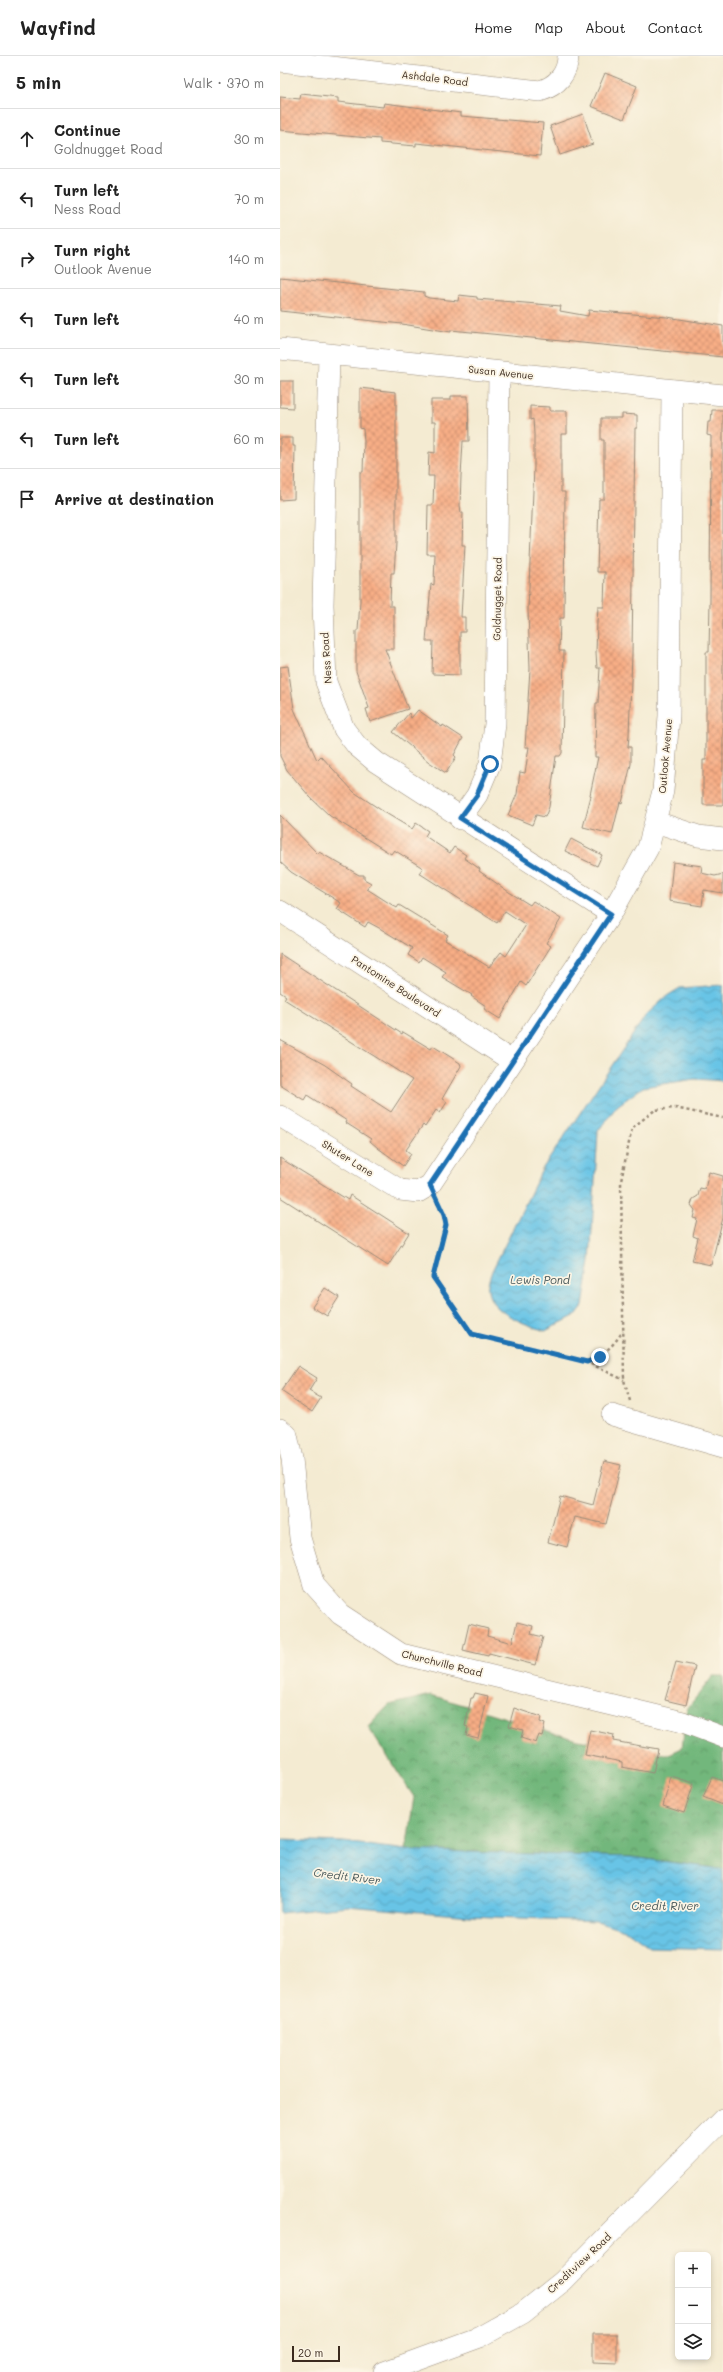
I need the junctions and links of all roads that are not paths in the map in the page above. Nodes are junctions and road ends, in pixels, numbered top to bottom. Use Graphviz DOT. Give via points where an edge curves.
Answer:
graph roads {
  1 [pos="568,56"];
  2 [pos="280,61"];
  3 [pos="385,64"];
  4 [pos="280,349"];
  5 [pos="329,354"];
  6 [pos="499,372"];
  7 [pos="672,390"];
  8 [pos="723,395"];
  9 [pos="460,818"];
  10 [pos="656,822"];
  11 [pos="723,839"];
  12 [pos="280,911"];
  13 [pos="611,914"];
  14 [pos="512,1061"];
  15 [pos="280,1116"];
  16 [pos="424,1188"];
  17 [pos="612,1415"];
  18 [pos="280,1429"];
  19 [pos="723,1447"];
  20 [pos="723,1737"];
  21 [pos="723,2119"];
  22 [pos="384,2372"];
  1 -- 3 [label="street, Ashdale Road" via="564,74 550,88 540,92"];
  2 -- 3 [label="street, Ashdale Road"];
  4 -- 5 [label="street, Susan Avenue"];
  5 -- 6 [label="street, Susan Avenue"];
  5 -- 9 [label="street, Ness Road" via="323,605 326,682 344,729 357,746 376,762"];
  6 -- 7 [label="street, Susan Avenue"];
  6 -- 9 [label="street, Goldnugget Road" via="495,724 490,764 477,795"];
  7 -- 8 [label="street, Susan Avenue"];
  7 -- 10 [label="street, Outlook Avenue" via="669,716 663,791"];
  9 -- 13 [label="street, Ness Road"];
  10 -- 11 [label="street" via="698,836"];
  10 -- 13 [label="street, Outlook Avenue" via="648,848"];
  12 -- 14 [label="street, Pantomine Boulevard"];
  13 -- 14 [label="street, Outlook Avenue"];
  14 -- 16 [label="street, Outlook Avenue"];
  15 -- 16 [label="street, Shuter Lane" via="400,1190"];
  17 -- 19 [label="street"];
  18 -- 20 [label="street, Churchville Road" via="287,1435 300,1538 314,1584 340,1614 401,1654 683,1722"];
  21 -- 22 [label="street, Creditview Road" via="563,2281 522,2313 480,2337"];
}
